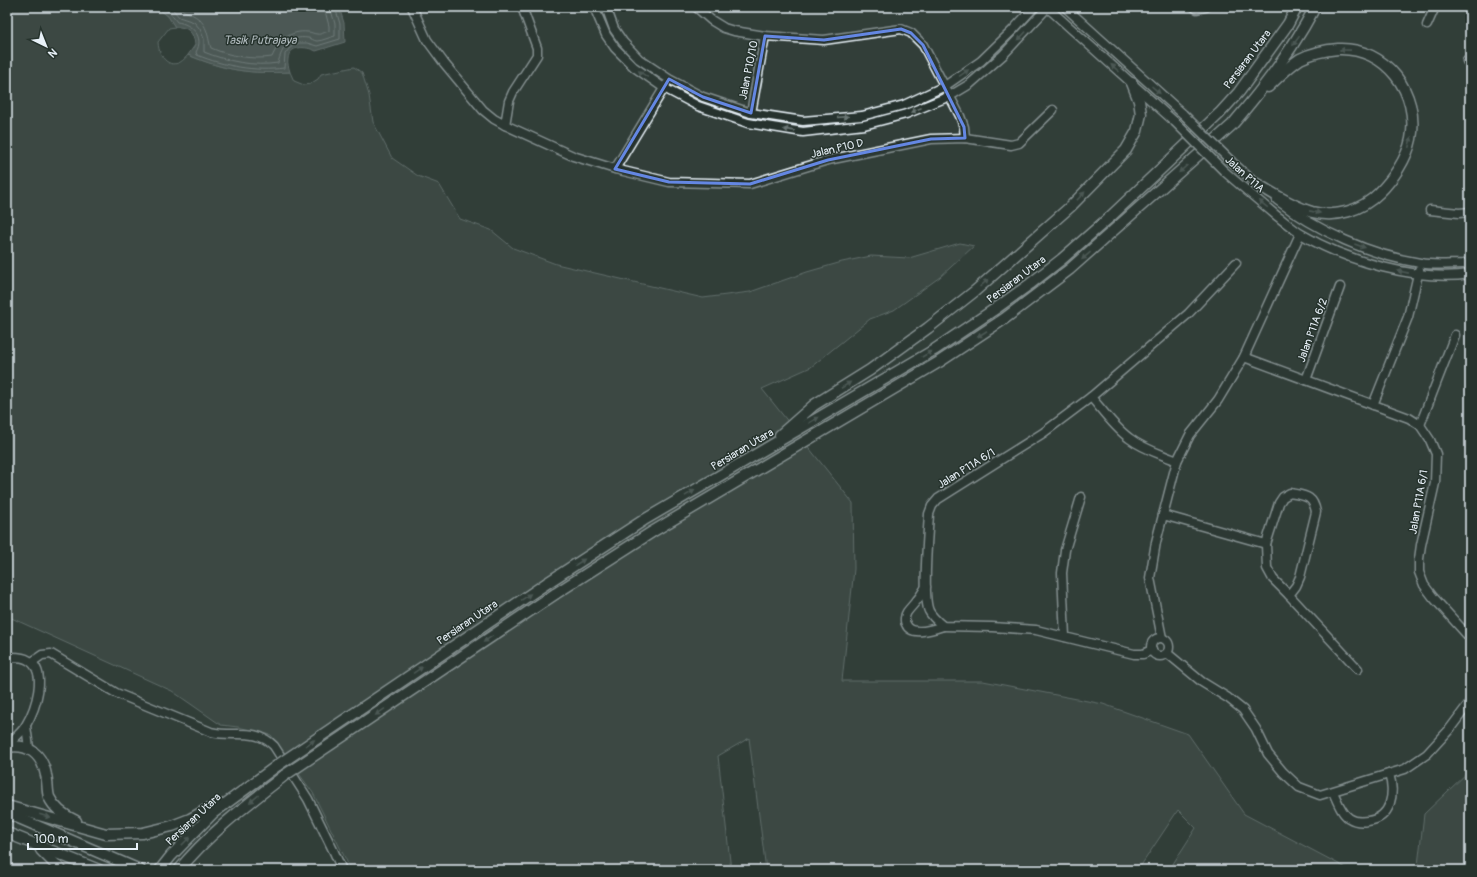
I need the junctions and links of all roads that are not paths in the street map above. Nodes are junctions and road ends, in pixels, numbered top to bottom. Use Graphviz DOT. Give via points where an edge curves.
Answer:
graph roads {
  1 [pos="412,7"];
  2 [pos="522,7"];
  3 [pos="594,7"];
  4 [pos="606,7"];
  5 [pos="696,7"];
  6 [pos="1034,7"];
  7 [pos="1048,7"];
  8 [pos="1065,7"];
  9 [pos="1194,7"];
  10 [pos="1206,7"];
  11 [pos="1297,7"];
  12 [pos="1315,7"];
  13 [pos="1435,7"];
  14 [pos="1427,25"];
  15 [pos="765,36"];
  16 [pos="669,79"];
  17 [pos="1132,83"];
  18 [pos="945,86"];
  19 [pos="664,88"];
  20 [pos="950,96"];
  21 [pos="1251,104"];
  22 [pos="1054,110"];
  23 [pos="751,113"];
  24 [pos="506,125"];
  25 [pos="965,138"];
  26 [pos="615,169"];
  27 [pos="1255,183"];
  28 [pos="1430,210"];
  29 [pos="1470,212"];
  30 [pos="1300,234"];
  31 [pos="1236,263"];
  32 [pos="1470,263"];
  33 [pos="1421,264"];
  34 [pos="1470,274"];
  35 [pos="1418,275"];
  36 [pos="1340,288"];
  37 [pos="1455,335"];
  38 [pos="1244,357"];
  39 [pos="1306,380"];
  40 [pos="1090,397"];
  41 [pos="1372,405"];
  42 [pos="1420,424"];
  43 [pos="760,452"];
  44 [pos="1177,461"];
  45 [pos="1081,497"];
  46 [pos="1163,515"];
  47 [pos="1266,544"];
  48 [pos="926,587"];
  49 [pos="1289,595"];
  50 [pos="944,626"];
  51 [pos="1065,637"];
  52 [pos="1162,638"];
  53 [pos="1470,638"];
  54 [pos="1152,650"];
  55 [pos="1167,653"];
  56 [pos="7,657"];
  57 [pos="32,662"];
  58 [pos="1358,669"];
  59 [pos="1470,702"];
  60 [pos="26,726"];
  61 [pos="7,746"];
  62 [pos="29,748"];
  63 [pos="1389,774"];
  64 [pos="1333,792"];
  65 [pos="224,805"];
  66 [pos="7,806"];
  67 [pos="7,813"];
  68 [pos="7,833"];
  69 [pos="106,834"];
  70 [pos="36,846"];
  71 [pos="61,870"];
  72 [pos="99,870"];
  73 [pos="140,870"];
  74 [pos="160,870"];
  75 [pos="179,870"];
  76 [pos="342,870"];
  1 -- 24 [label="street, Jalan P10 D" via="427,40 444,63 482,110"];
  2 -- 24 [label="street" via="537,48 537,55 509,101"];
  19 -- 3 [label="street, one-way" via="634,67 615,48 606,35"];
  4 -- 16 [label="street" via="614,29 623,42 639,59"];
  5 -- 15 [label="street, Jalan P10/10" via="724,28"];
  18 -- 6 [label="street, one-way" via="981,61"];
  17 -- 7 [label="street, Jalan P11A, one-way"];
  7 -- 20 [label="street, one-way" via="1003,55 970,84"];
  8 -- 27 [label="street, Jalan P11A, one-way, bridge"];
  9 -- 10 [label="street"];
  43 -- 11 [label="main road, Persiaran Utara, one-way" via="934,350 998,307 1062,259 1220,113 1288,24"];
  12 -- 21 [label="main road, one-way" via="1302,33"];
  13 -- 14 [label="street"];
  15 -- 18 [label="street" via="824,40 901,29 911,33 922,45"];
  15 -- 23 [label="street, Jalan P10/10"];
  16 -- 19 [label="street"];
  16 -- 23 [label="street, one-way" via="703,97"];
  30 -- 17 [label="street, Jalan P11A, one-way, bridge" via="1246,191"];
  43 -- 17 [label="main road, one-way" via="814,405 876,365 975,291 1070,207 1126,150 1137,131 1141,114"];
  18 -- 20 [label="street"];
  23 -- 18 [label="street, one-way" via="803,120 862,116 904,105"];
  20 -- 19 [label="street, one-way" via="906,114 864,126 803,132 748,123 698,106"];
  19 -- 26 [label="street"];
  20 -- 25 [label="street" via="964,127"];
  27 -- 21 [label="main road, one-way" via="1296,206 1313,212 1332,214 1347,212 1361,206 1384,189 1402,163 1411,138 1412,113 1404,89 1391,70 1372,56 1358,50 1346,49 1317,52 1301,59"];
  21 -- 75 [label="main road, one-way, bridge" via="1232,125 1070,269 1004,319 939,362 652,532 555,594 285,775 214,833"];
  22 -- 25 [label="street, Jalan P10 D" via="1015,145"];
  24 -- 26 [label="street, Jalan P10 D" via="573,156"];
  25 -- 26 [label="street, Jalan P10 D" via="931,139 828,160 750,184 669,182"];
  27 -- 33 [label="street, Jalan P11A, one-way" via="1286,207 1329,233 1386,255"];
  28 -- 29 [label="street"];
  35 -- 30 [label="street, Jalan P11A, one-way" via="1348,256"];
  30 -- 38 [label="street"];
  31 -- 40 [label="street, Jalan P11A 6/1" via="1188,314"];
  32 -- 33 [label="street, Jalan P11A"];
  33 -- 35 [label="street"];
  34 -- 35 [label="street, Jalan P11A"];
  35 -- 41 [label="street" via="1408,317"];
  36 -- 39 [label="street, Jalan P11A 6/2"];
  37 -- 42 [label="street"];
  38 -- 39 [label="street"];
  38 -- 44 [label="street" via="1218,400 1190,435"];
  39 -- 41 [label="street"];
  40 -- 44 [label="street" via="1130,438 1144,448"];
  40 -- 48 [label="street, Jalan P11A 6/1" via="1043,433 938,499 929,514"];
  41 -- 42 [label="street"];
  42 -- 53 [label="street, Jalan P11A 6/1" via="1436,454 1435,482 1420,545 1419,572 1433,597"];
  65 -- 43 [label="main road, Persiaran Utara, one-way, bridge" via="278,765 547,583 644,520"];
  44 -- 46 [label="street"];
  45 -- 51 [label="street" via="1065,550 1062,573"];
  46 -- 47 [label="street"];
  46 -- 52 [label="street" via="1150,578"];
  47 -- 49 [label="street" via="1268,568 1273,579"];
  47 -- 49 [label="street" via="1283,497 1290,493 1307,496 1314,503 1316,512 1300,577"];
  48 -- 50 [label="street, Jalan P11A 6/1" via="926,604 929,611"];
  48 -- 50 [label="street" via="907,613 906,625 914,631"];
  49 -- 58 [label="street"];
  50 -- 51 [label="street" via="1036,630"];
  51 -- 54 [label="street" via="1134,654"];
  52 -- 54 [label="street" via="1156,639 1152,644"];
  52 -- 55 [label="street" via="1167,641"];
  54 -- 55 [label="street" via="1161,656"];
  55 -- 64 [label="street" via="1202,682 1243,710 1268,754 1299,788 1320,795"];
  56 -- 57 [label="street" via="21,657"];
  57 -- 60 [label="street" via="39,674 37,699"];
  57 -- 76 [label="street" via="42,655 51,654 116,693 204,729 220,734 253,734 269,740 308,798"];
  59 -- 63 [label="street" via="1450,730 1427,754 1405,769"];
  60 -- 61 [label="street"];
  60 -- 62 [label="street"];
  61 -- 62 [label="main road"];
  62 -- 69 [label="main road" via="35,753 46,774 49,796 55,806 73,820"];
  63 -- 64 [label="street"];
  63 -- 64 [label="street" via="1392,797 1382,816 1373,820 1363,822 1349,818"];
  65 -- 69 [label="main road" via="206,810 172,826 143,833"];
  74 -- 65 [label="main road, Persiaran Utara, one-way" via="176,850"];
  66 -- 69 [label="main road, one-way"];
  67 -- 73 [label="main road"];
  68 -- 70 [label="main road"];
  70 -- 71 [label="main road"];
  70 -- 72 [label="main road"];
}
